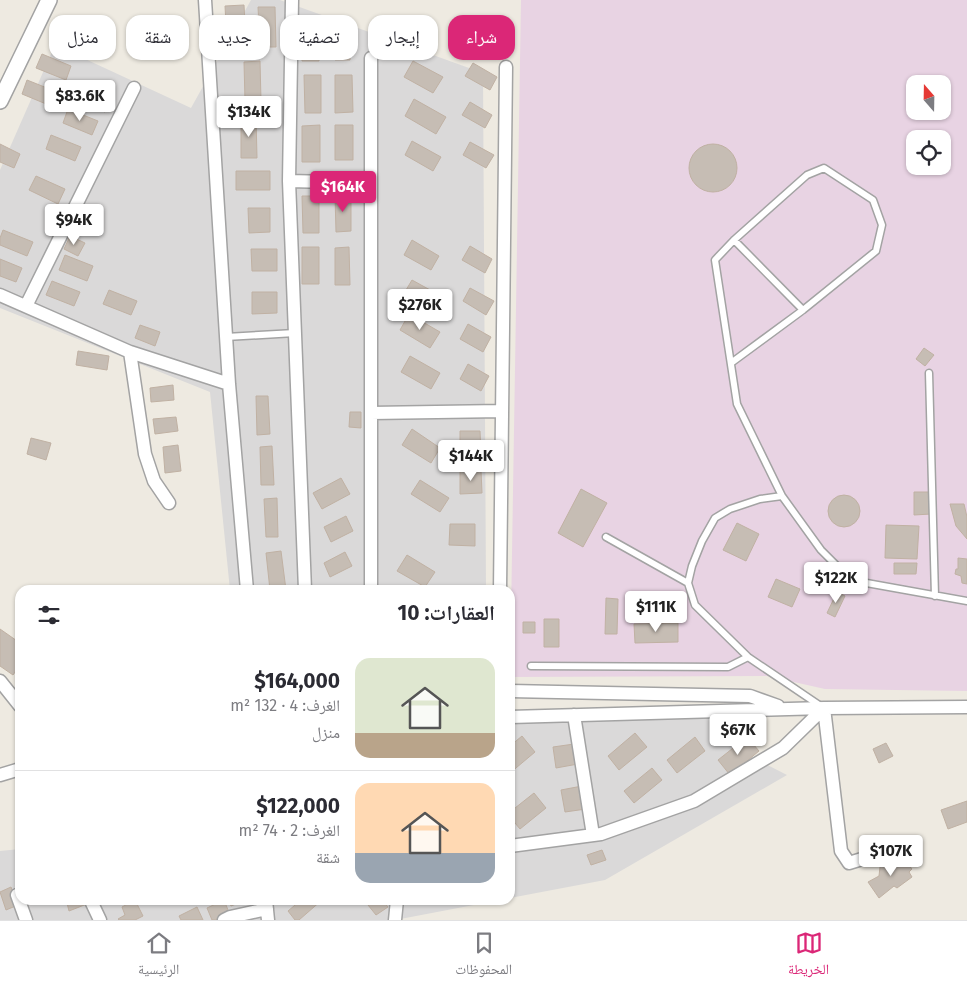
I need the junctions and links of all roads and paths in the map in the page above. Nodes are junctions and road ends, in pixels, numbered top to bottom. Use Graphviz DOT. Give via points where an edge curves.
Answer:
graph roads {
  1 [pos="49,0"];
  2 [pos="204,0"];
  3 [pos="292,0"];
  4 [pos="371,60"];
  5 [pos="506,67"];
  6 [pos="134,88"];
  7 [pos="0,101"];
  8 [pos="289,181"];
  9 [pos="371,183"];
  10 [pos="734,240"];
  11 [pos="0,295"];
  12 [pos="26,306"];
  13 [pos="803,310"];
  14 [pos="294,333"];
  15 [pos="226,337"];
  16 [pos="130,352"];
  17 [pos="731,364"];
  18 [pos="929,373"];
  19 [pos="229,384"];
  20 [pos="502,411"];
  21 [pos="371,414"];
  22 [pos="782,496"];
  23 [pos="169,503"];
  24 [pos="606,537"];
  25 [pos="688,583"];
  26 [pos="247,585"];
  27 [pos="304,585"];
  28 [pos="372,585"];
  29 [pos="500,585"];
  30 [pos="935,596"];
  31 [pos="967,601"];
  32 [pos="748,657"];
  33 [pos="531,666"];
  34 [pos="0,680"];
  35 [pos="515,691"];
  36 [pos="15,700"];
  37 [pos="967,707"];
  38 [pos="824,708"];
  39 [pos="786,709"];
  40 [pos="574,716"];
  41 [pos="515,717"];
  42 [pos="15,770"];
  43 [pos="0,775"];
  44 [pos="593,835"];
  45 [pos="515,845"];
  46 [pos="875,855"];
  47 [pos="21,905"];
  48 [pos="94,905"];
  49 [pos="396,905"];
  50 [pos="267,910"];
  51 [pos="26,920"];
  52 [pos="100,920"];
  53 [pos="224,920"];
  54 [pos="395,920"];
  1 -- 7 [label="street"];
  2 -- 15 [label="street"];
  3 -- 8 [label="street"];
  4 -- 9 [label="street"];
  5 -- 20 [label="street"];
  6 -- 12 [label="street"];
  8 -- 9 [label="street"];
  8 -- 14 [label="street"];
  9 -- 21 [label="street"];
  10 -- 13 [label="lane"];
  10 -- 13 [label="lane" via="807,174 824,168 873,200 882,225 876,251"];
  10 -- 17 [label="lane" via="715,260"];
  11 -- 12 [label="street"];
  12 -- 16 [label="street"];
  13 -- 17 [label="lane"];
  14 -- 15 [label="lane"];
  14 -- 27 [label="street"];
  15 -- 19 [label="street"];
  16 -- 19 [label="street"];
  16 -- 23 [label="street" via="145,454 154,481"];
  17 -- 22 [label="lane" via="737,404"];
  18 -- 30 [label="lane"];
  19 -- 26 [label="street"];
  20 -- 21 [label="street"];
  20 -- 29 [label="street"];
  21 -- 28 [label="street"];
  22 -- 25 [label="lane" via="760,499 715,518 695,558"];
  22 -- 30 [label="lane" via="821,550 841,570 860,582"];
  24 -- 25 [label="lane"];
  25 -- 32 [label="lane" via="695,605"];
  30 -- 31 [label="lane"];
  32 -- 33 [label="lane" via="728,667"];
  32 -- 38 [label="lane"];
  34 -- 36 [label="street"];
  35 -- 39 [label="street" via="750,696"];
  37 -- 38 [label="street"];
  38 -- 39 [label="street"];
  38 -- 44 [label="street" via="784,748 694,801"];
  38 -- 46 [label="street" via="841,851 849,863"];
  39 -- 40 [label="street"];
  40 -- 41 [label="street"];
  40 -- 44 [label="street"];
  42 -- 43 [label="street"];
  44 -- 45 [label="street"];
  47 -- 51 [label="street"];
  48 -- 52 [label="street"];
  49 -- 54 [label="street"];
  50 -- 53 [label="street"];
}
